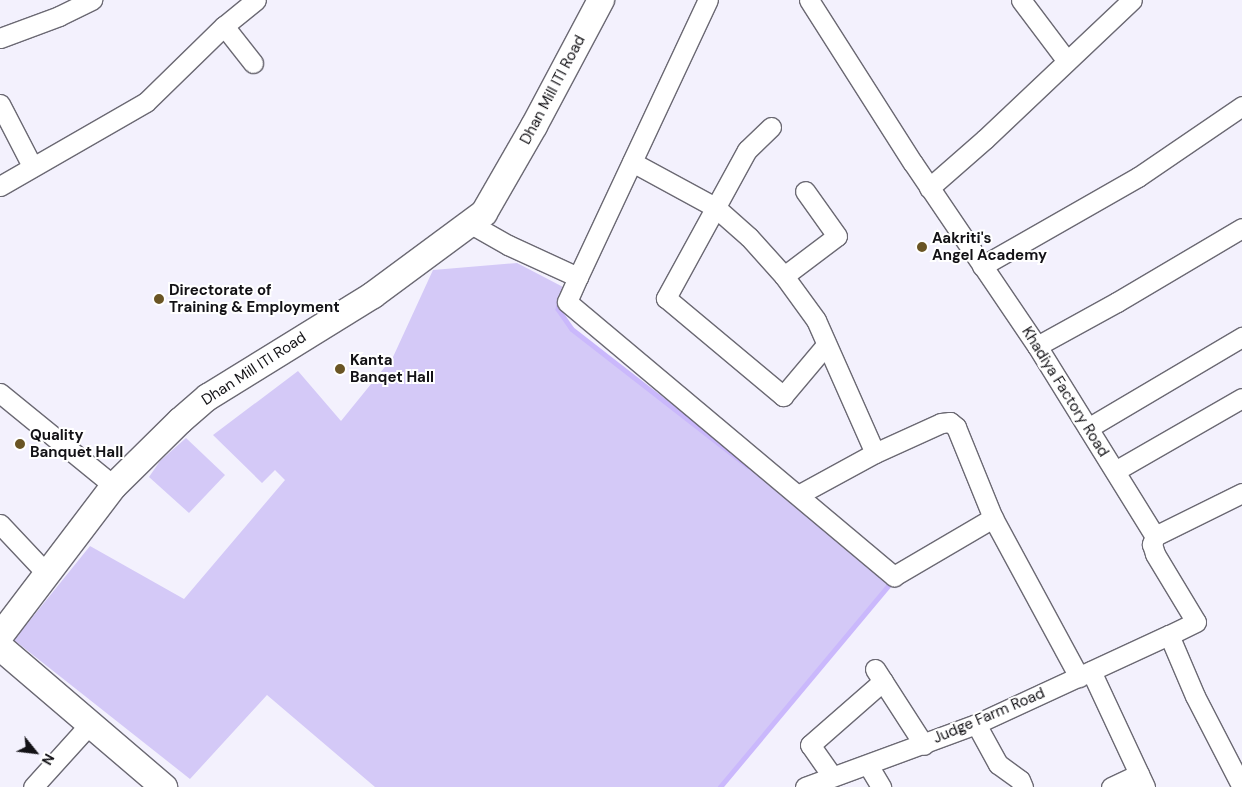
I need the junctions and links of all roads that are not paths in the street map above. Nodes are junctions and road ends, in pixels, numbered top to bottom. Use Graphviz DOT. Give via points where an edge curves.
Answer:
graph roads {
  1 [pos="92,0"];
  2 [pos="256,0"];
  3 [pos="601,0"];
  4 [pos="708,0"];
  5 [pos="809,0"];
  6 [pos="1021,0"];
  7 [pos="1132,0"];
  8 [pos="224,26"];
  9 [pos="0,38"];
  10 [pos="1066,61"];
  11 [pos="253,63"];
  12 [pos="0,104"];
  13 [pos="1242,106"];
  14 [pos="771,127"];
  15 [pos="632,162"];
  16 [pos="32,166"];
  17 [pos="0,186"];
  18 [pos="929,188"];
  19 [pos="805,191"];
  20 [pos="715,206"];
  21 [pos="470,224"];
  22 [pos="1242,228"];
  23 [pos="982,266"];
  24 [pos="578,276"];
  25 [pos="784,276"];
  26 [pos="1242,337"];
  27 [pos="826,345"];
  28 [pos="1037,346"];
  29 [pos="0,393"];
  30 [pos="1242,398"];
  31 [pos="1088,428"];
  32 [pos="875,453"];
  33 [pos="1115,472"];
  34 [pos="114,486"];
  35 [pos="1242,493"];
  36 [pos="798,495"];
  37 [pos="993,518"];
  38 [pos="0,524"];
  39 [pos="1155,536"];
  40 [pos="48,574"];
  41 [pos="1169,635"];
  42 [pos="0,636"];
  43 [pos="0,647"];
  44 [pos="1085,674"];
  45 [pos="89,724"];
  46 [pos="976,724"];
  47 [pos="924,744"];
  48 [pos="868,765"];
  49 [pos="832,776"];
  50 [pos="1142,780"];
  51 [pos="32,787"];
  52 [pos="164,787"];
  53 [pos="806,787"];
  54 [pos="881,787"];
  55 [pos="1023,787"];
  56 [pos="1111,787"];
  57 [pos="1242,787"];
  1 -- 9 [label="street"];
  2 -- 8 [label="street"];
  3 -- 21 [label="street, Dhan Mill ITI Road" via="484,213"];
  4 -- 15 [label="street"];
  5 -- 18 [label="street, Khadiya Factory Road"];
  6 -- 10 [label="street"];
  7 -- 10 [label="street"];
  8 -- 11 [label="street"];
  8 -- 16 [label="street" via="146,102"];
  10 -- 18 [label="street"];
  12 -- 16 [label="street"];
  13 -- 23 [label="street" via="1138,177"];
  14 -- 20 [label="street" via="747,150"];
  15 -- 20 [label="street"];
  15 -- 24 [label="street"];
  16 -- 17 [label="street"];
  18 -- 23 [label="street, Khadiya Factory Road"];
  19 -- 25 [label="street" via="837,236"];
  20 -- 25 [label="street"];
  20 -- 27 [label="street" via="666,298 783,396"];
  21 -- 24 [label="street"];
  21 -- 34 [label="street, Dhan Mill ITI Road" via="373,295 208,397"];
  22 -- 28 [label="street"];
  23 -- 28 [label="street, Khadiya Factory Road"];
  24 -- 36 [label="street" via="567,302"];
  25 -- 27 [label="street" via="816,320"];
  26 -- 31 [label="street"];
  27 -- 32 [label="street"];
  28 -- 31 [label="street, Khadiya Factory Road"];
  29 -- 34 [label="street"];
  30 -- 33 [label="street"];
  31 -- 33 [label="street, Khadiya Factory Road"];
  32 -- 36 [label="street"];
  32 -- 37 [label="street" via="941,423 950,422 956,427"];
  33 -- 39 [label="street, Khadiya Factory Road"];
  34 -- 40 [label="street, Dhan Mill ITI Road"];
  35 -- 39 [label="street"];
  36 -- 37 [label="street" via="894,576"];
  37 -- 44 [label="street"];
  38 -- 40 [label="street"];
  39 -- 41 [label="street, Khadiya Factory Road" via="1152,544 1155,554 1196,622"];
  40 -- 42 [label="street, Dhan Mill ITI Road"];
  41 -- 44 [label="street, Judge Farm Road"];
  41 -- 57 [label="street" via="1195,696"];
  43 -- 45 [label="street"];
  44 -- 46 [label="street, Judge Farm Road"];
  44 -- 50 [label="street"];
  45 -- 51 [label="street"];
  45 -- 52 [label="street"];
  46 -- 47 [label="street, Judge Farm Road"];
  46 -- 55 [label="street" via="998,764 1020,780"];
  47 -- 48 [label="street, Judge Farm Road"];
  47 -- 49 [label="street" via="879,675 810,746"];
  48 -- 49 [label="street, Judge Farm Road"];
  48 -- 54 [label="street"];
  49 -- 53 [label="street, Judge Farm Road"];
  50 -- 56 [label="street"];
}
